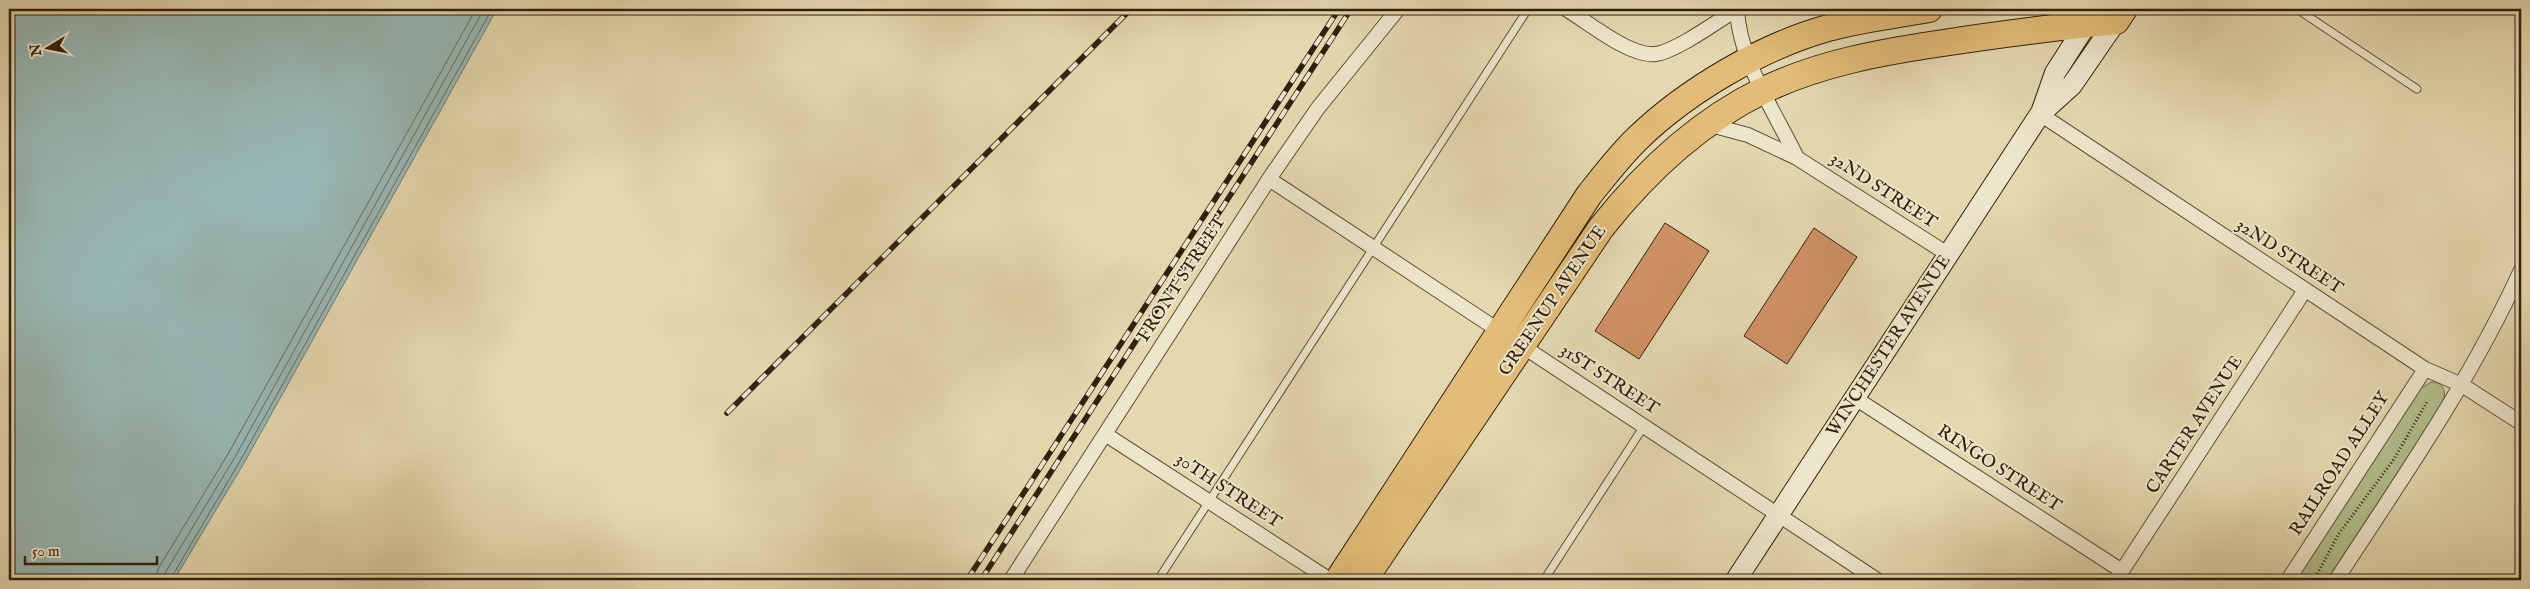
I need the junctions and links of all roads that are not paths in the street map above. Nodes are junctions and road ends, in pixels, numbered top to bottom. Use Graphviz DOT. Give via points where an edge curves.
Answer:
graph roads {
  1 [pos="1398,9"];
  2 [pos="1528,9"];
  3 [pos="1566,9"];
  4 [pos="1737,9"];
  5 [pos="1929,9"];
  6 [pos="2297,9"];
  7 [pos="2105,16"];
  8 [pos="1748,59"];
  9 [pos="2417,89"];
  10 [pos="1764,90"];
  11 [pos="2041,113"];
  12 [pos="1706,124"];
  13 [pos="1797,158"];
  14 [pos="1269,179"];
  15 [pos="1373,248"];
  16 [pos="1949,255"];
  17 [pos="2521,270"];
  18 [pos="2305,290"];
  19 [pos="1501,331"];
  20 [pos="1523,347"];
  21 [pos="2425,369"];
  22 [pos="2462,385"];
  23 [pos="1855,398"];
  24 [pos="2521,423"];
  25 [pos="1644,425"];
  26 [pos="1105,434"];
  27 [pos="1210,501"];
  28 [pos="1779,515"];
  29 [pos="2119,576"];
  30 [pos="1011,580"];
  31 [pos="1158,580"];
  32 [pos="1330,580"];
  33 [pos="1338,580"];
  34 [pos="1364,580"];
  35 [pos="1544,580"];
  36 [pos="1736,580"];
  37 [pos="1877,580"];
  38 [pos="2288,580"];
  39 [pos="2336,580"];
  1 -- 14 [label="street, FRONT STREET" via="1318,108"];
  2 -- 15 [label="lane"];
  3 -- 4 [label="street" via="1643,54 1668,50"];
  4 -- 8 [label="street" via="1739,31"];
  5 -- 8 [label="highway, GREENUP AVENUE" via="1858,20"];
  6 -- 9 [label="lane"];
  7 -- 10 [label="highway, GREENUP AVENUE" via="1886,52 1824,67"];
  7 -- 11 [label="main road, WINCHESTER AVENUE" via="2072,86"];
  7 -- 11 [label="main road, WINCHESTER AVENUE" via="2054,73"];
  8 -- 10 [label="street"];
  8 -- 19 [label="highway, GREENUP AVENUE" via="1673,109 1615,162 1584,202"];
  10 -- 12 [label="highway, GREENUP AVENUE"];
  10 -- 13 [label="street"];
  11 -- 16 [label="main road, WINCHESTER AVENUE"];
  11 -- 18 [label="street, 32ND STREET"];
  12 -- 13 [label="street, 32ND STREET" via="1748,135"];
  12 -- 20 [label="highway, GREENUP AVENUE" via="1669,153 1624,199 1601,228"];
  13 -- 16 [label="street, 32ND STREET"];
  14 -- 15 [label="street, 31ST STREET"];
  14 -- 26 [label="street, FRONT STREET"];
  15 -- 19 [label="street, 31ST STREET"];
  15 -- 27 [label="lane"];
  16 -- 23 [label="main road, WINCHESTER AVENUE"];
  17 -- 22 [label="street" via="2484,348"];
  18 -- 21 [label="street, 32ND STREET"];
  18 -- 29 [label="street, CARTER AVENUE"];
  19 -- 20 [label="street, 31ST STREET"];
  19 -- 33 [label="highway, GREENUP AVENUE"];
  20 -- 25 [label="street, 31ST STREET"];
  20 -- 34 [label="highway, GREENUP AVENUE"];
  21 -- 22 [label="street, 32ND STREET"];
  21 -- 38 [label="street, RAILROAD ALLEY"];
  22 -- 24 [label="street, 32ND STREET"];
  22 -- 39 [label="street"];
  23 -- 28 [label="main road, WINCHESTER AVENUE"];
  23 -- 29 [label="street, RINGO STREET"];
  25 -- 28 [label="street, 31ST STREET"];
  25 -- 35 [label="lane"];
  26 -- 27 [label="street, 30TH STREET"];
  26 -- 30 [label="street, FRONT STREET"];
  27 -- 31 [label="lane"];
  27 -- 32 [label="street, 30TH STREET"];
  28 -- 36 [label="main road, WINCHESTER AVENUE"];
  28 -- 37 [label="street, 31ST STREET"];
}
